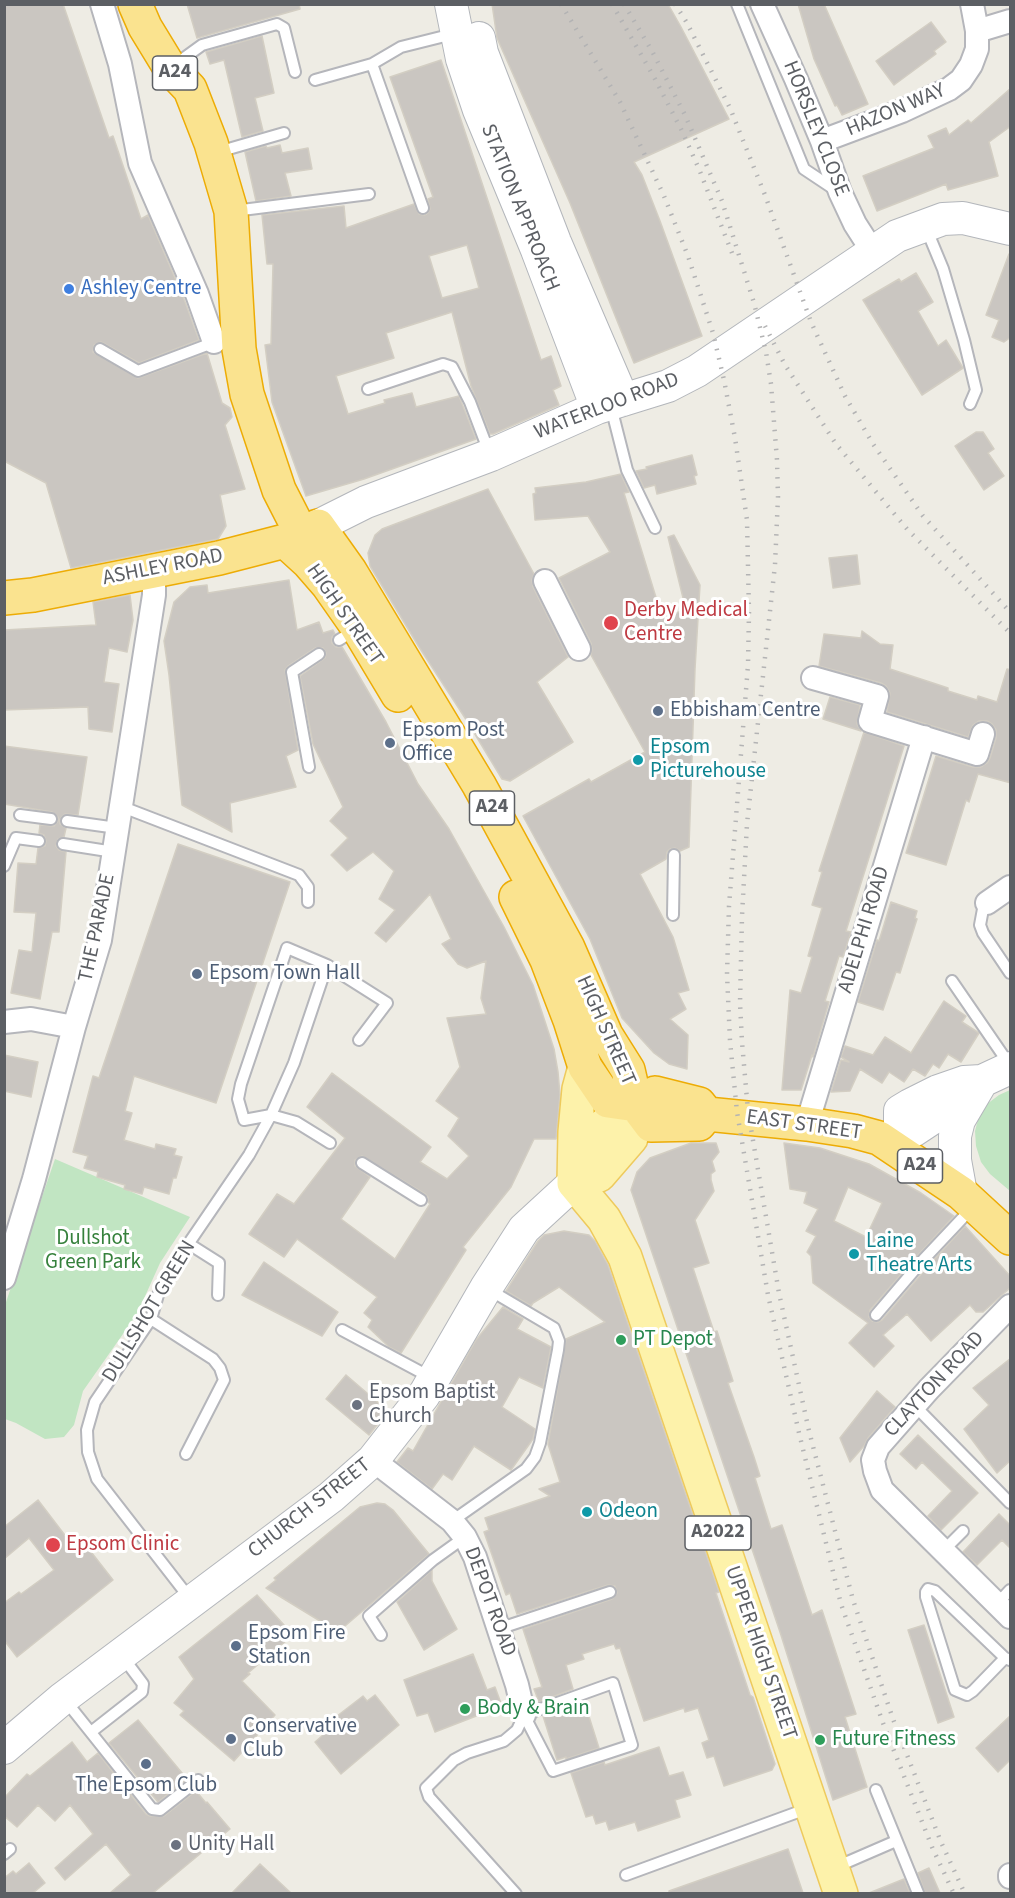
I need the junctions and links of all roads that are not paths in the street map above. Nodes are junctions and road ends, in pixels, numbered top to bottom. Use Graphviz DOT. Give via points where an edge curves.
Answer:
graph roads {
  1 [pos="102,4"];
  2 [pos="135,4"];
  3 [pos="472,4"];
  4 [pos="737,4"];
  5 [pos="762,4"];
  6 [pos="972,4"];
  7 [pos="454,19"];
  8 [pos="1011,21"];
  9 [pos="977,31"];
  10 [pos="372,64"];
  11 [pos="170,68"];
  12 [pos="295,72"];
  13 [pos="315,80"];
  14 [pos="284,134"];
  15 [pos="822,141"];
  16 [pos="214,153"];
  17 [pos="840,192"];
  18 [pos="369,194"];
  19 [pos="423,208"];
  20 [pos="231,211"];
  21 [pos="925,225"];
  22 [pos="1011,229"];
  23 [pos="873,252"];
  24 [pos="227,338"];
  25 [pos="100,349"];
  26 [pos="368,389"];
  27 [pos="610,404"];
  28 [pos="970,404"];
  29 [pos="491,455"];
  30 [pos="655,528"];
  31 [pos="301,533"];
  32 [pos="154,570"];
  33 [pos="545,581"];
  34 [pos="4,597"];
  35 [pos="579,649"];
  36 [pos="319,654"];
  37 [pos="813,678"];
  38 [pos="983,734"];
  39 [pos="924,737"];
  40 [pos="309,767"];
  41 [pos="20,815"];
  42 [pos="118,817"];
  43 [pos="51,819"];
  44 [pos="67,821"];
  45 [pos="39,841"];
  46 [pos="63,844"];
  47 [pos="114,852"];
  48 [pos="674,855"];
  49 [pos="4,866"];
  50 [pos="1011,887"];
  51 [pos="308,902"];
  52 [pos="987,903"];
  53 [pos="673,915"];
  54 [pos="327,964"];
  55 [pos="1011,973"];
  56 [pos="951,981"];
  57 [pos="4,1022"];
  58 [pos="74,1027"];
  59 [pos="359,1040"];
  60 [pos="585,1067"];
  61 [pos="1011,1067"];
  62 [pos="982,1081"];
  63 [pos="636,1106"];
  64 [pos="271,1115"];
  65 [pos="807,1124"];
  66 [pos="889,1132"];
  67 [pos="330,1143"];
  68 [pos="362,1163"];
  69 [pos="574,1183"];
  70 [pos="968,1199"];
  71 [pos="421,1200"];
  72 [pos="1011,1238"];
  73 [pos="189,1244"];
  74 [pos="4,1278"];
  75 [pos="486,1288"];
  76 [pos="218,1295"];
  77 [pos="1011,1306"];
  78 [pos="876,1315"];
  79 [pos="151,1319"];
  80 [pos="342,1330"];
  81 [pos="433,1379"];
  82 [pos="914,1405"];
  83 [pos="186,1454"];
  84 [pos="372,1461"];
  85 [pos="1011,1503"];
  86 [pos="459,1529"];
  87 [pos="963,1531"];
  88 [pos="943,1551"];
  89 [pos="610,1592"];
  90 [pos="191,1600"];
  91 [pos="1006,1604"];
  92 [pos="498,1629"];
  93 [pos="381,1635"];
  94 [pos="122,1656"];
  95 [pos="1008,1659"];
  96 [pos="63,1698"];
  97 [pos="524,1715"];
  98 [pos="91,1732"];
  99 [pos="4,1748"];
  100 [pos="198,1780"];
  101 [pos="876,1790"];
  102 [pos="812,1807"];
  103 [pos="896,1841"];
  104 [pos="626,1875"];
  105 [pos="837,1881"];
  106 [pos="516,1893"];
  107 [pos="918,1893"];
  1 -- 24 [label="street" via="120,64 140,163 197,294"];
  2 -- 11 [label="highway, HIGH STREET / A24"];
  3 -- 27 [label="street, STATION APPROACH" via="482,53 555,242"];
  4 -- 17 [label="lane" via="804,170"];
  5 -- 15 [label="street, HORSLEY CLOSE"];
  6 -- 9 [label="street, HAZON WAY"];
  7 -- 10 [label="lane"];
  7 -- 27 [label="street, STATION APPROACH" via="479,110 537,250"];
  8 -- 9 [label="street"];
  9 -- 15 [label="street, HAZON WAY" via="977,49 962,80 902,111"];
  10 -- 13 [label="lane"];
  10 -- 19 [label="lane"];
  11 -- 12 [label="lane" via="202,45 277,24 284,28"];
  11 -- 16 [label="highway, HIGH STREET / A24" via="190,89"];
  14 -- 16 [label="lane"];
  15 -- 17 [label="street, HORSLEY CLOSE"];
  16 -- 20 [label="highway, HIGH STREET / A24"];
  17 -- 23 [label="street, HORSLEY CLOSE"];
  18 -- 20 [label="lane"];
  20 -- 24 [label="highway, HIGH STREET / A24"];
  21 -- 22 [label="street, WATERLOO ROAD" via="963,218"];
  21 -- 23 [label="street, WATERLOO ROAD" via="897,236"];
  21 -- 28 [label="lane" via="964,340 976,390"];
  23 -- 27 [label="street, WATERLOO ROAD" via="697,371 668,386"];
  24 -- 25 [label="lane" via="138,371"];
  24 -- 31 [label="highway, HIGH STREET / A24" via="239,349 251,411 279,490"];
  26 -- 29 [label="lane" via="443,364 452,367"];
  27 -- 29 [label="street, WATERLOO ROAD"];
  27 -- 30 [label="lane" via="627,470"];
  29 -- 31 [label="street, WATERLOO ROAD" via="366,502"];
  31 -- 32 [label="highway, ASHLEY ROAD" via="219,558"];
  31 -- 60 [label="highway, HIGH STREET / A24" via="308,562 328,585 348,634 460,797 518,902 547,960"];
  31 -- 63 [label="highway, HIGH STREET / A24" via="350,571 479,785 568,948 606,1035 628,1070"];
  32 -- 34 [label="highway, ASHLEY ROAD" via="33,595"];
  32 -- 42 [label="street, THE PARADE" via="154,595"];
  33 -- 35 [label="street"];
  36 -- 40 [label="lane" via="292,672"];
  37 -- 39 [label="street" via="878,696 870,721"];
  38 -- 39 [label="street" via="977,754"];
  39 -- 65 [label="street, ADELPHI ROAD"];
  41 -- 43 [label="lane"];
  42 -- 44 [label="lane"];
  42 -- 47 [label="street, THE PARADE"];
  42 -- 51 [label="lane" via="299,875 308,887"];
  45 -- 49 [label="lane" via="16,838"];
  46 -- 47 [label="lane"];
  47 -- 58 [label="street, THE PARADE" via="100,940"];
  48 -- 53 [label="lane"];
  50 -- 52 [label="street"];
  52 -- 55 [label="lane" via="980,925"];
  54 -- 59 [label="lane" via="387,1003"];
  54 -- 64 [label="lane, DULLSHOT GREEN" via="294,1063"];
  54 -- 64 [label="lane" via="287,948 238,1099 244,1120"];
  56 -- 61 [label="lane"];
  57 -- 58 [label="street" via="31,1019"];
  58 -- 74 [label="street, THE PARADE"];
  60 -- 63 [label="highway, HIGH STREET / A24" via="608,1101"];
  60 -- 69 [label="main road" via="579,1089"];
  61 -- 62 [label="street"];
  62 -- 66 [label="street" via="964,1082 910,1105 900,1111"];
  62 -- 70 [label="street" via="958,1120 955,1136 955,1160"];
  63 -- 65 [label="highway, EAST STREET / A24" via="651,1125 699,1124 707,1114"];
  63 -- 69 [label="main road" via="609,1120 582,1154"];
  64 -- 67 [label="lane" via="296,1122"];
  64 -- 73 [label="lane, DULLSHOT GREEN"];
  65 -- 66 [label="highway, EAST STREET / A24"];
  66 -- 70 [label="highway, EAST STREET / A24"];
  68 -- 71 [label="lane"];
  69 -- 75 [label="street, CHURCH STREET" via="524,1229"];
  69 -- 102 [label="main road, UPPER HIGH STREET / A2022" via="604,1219 625,1257"];
  70 -- 72 [label="highway, EAST STREET / A24"];
  70 -- 78 [label="lane"];
  73 -- 76 [label="lane" via="219,1263"];
  73 -- 79 [label="lane, DULLSHOT GREEN" via="158,1295"];
  75 -- 81 [label="street, CHURCH STREET"];
  75 -- 86 [label="lane" via="554,1328 558,1350 535,1457"];
  77 -- 82 [label="street, CLAYTON ROAD"];
  79 -- 83 [label="lane" via="213,1359 224,1380"];
  79 -- 90 [label="lane, DULLSHOT GREEN" via="95,1402 87,1430 88,1452 97,1479"];
  80 -- 81 [label="lane"];
  81 -- 84 [label="street, CHURCH STREET"];
  82 -- 85 [label="lane"];
  82 -- 88 [label="street, CLAYTON ROAD" via="878,1447 873,1460 875,1471 882,1490"];
  84 -- 86 [label="street, DEPOT ROAD"];
  84 -- 90 [label="street, CHURCH STREET" via="331,1497"];
  86 -- 92 [label="street, DEPOT ROAD" via="475,1557"];
  86 -- 93 [label="lane" via="434,1560 369,1616"];
  87 -- 88 [label="lane"];
  88 -- 91 [label="street"];
  89 -- 92 [label="lane"];
  90 -- 94 [label="street, CHURCH STREET"];
  92 -- 97 [label="street, DEPOT ROAD"];
  94 -- 96 [label="street, CHURCH STREET"];
  94 -- 98 [label="lane" via="143,1684 142,1692"];
  95 -- 95 [label="lane" via="935,1591 928,1589 926,1597 955,1690 967,1695"];
  96 -- 98 [label="lane"];
  96 -- 99 [label="street, CHURCH STREET"];
  97 -- 97 [label="lane" via="613,1683 632,1745 552,1771"];
  97 -- 106 [label="lane" via="517,1730 504,1741 454,1760 426,1788 429,1797"];
  98 -- 100 [label="lane" via="152,1809 160,1810"];
  101 -- 103 [label="lane"];
  102 -- 104 [label="lane"];
  102 -- 105 [label="main road, UPPER HIGH STREET / A2022"];
  103 -- 105 [label="lane"];
  103 -- 107 [label="lane"];
}
